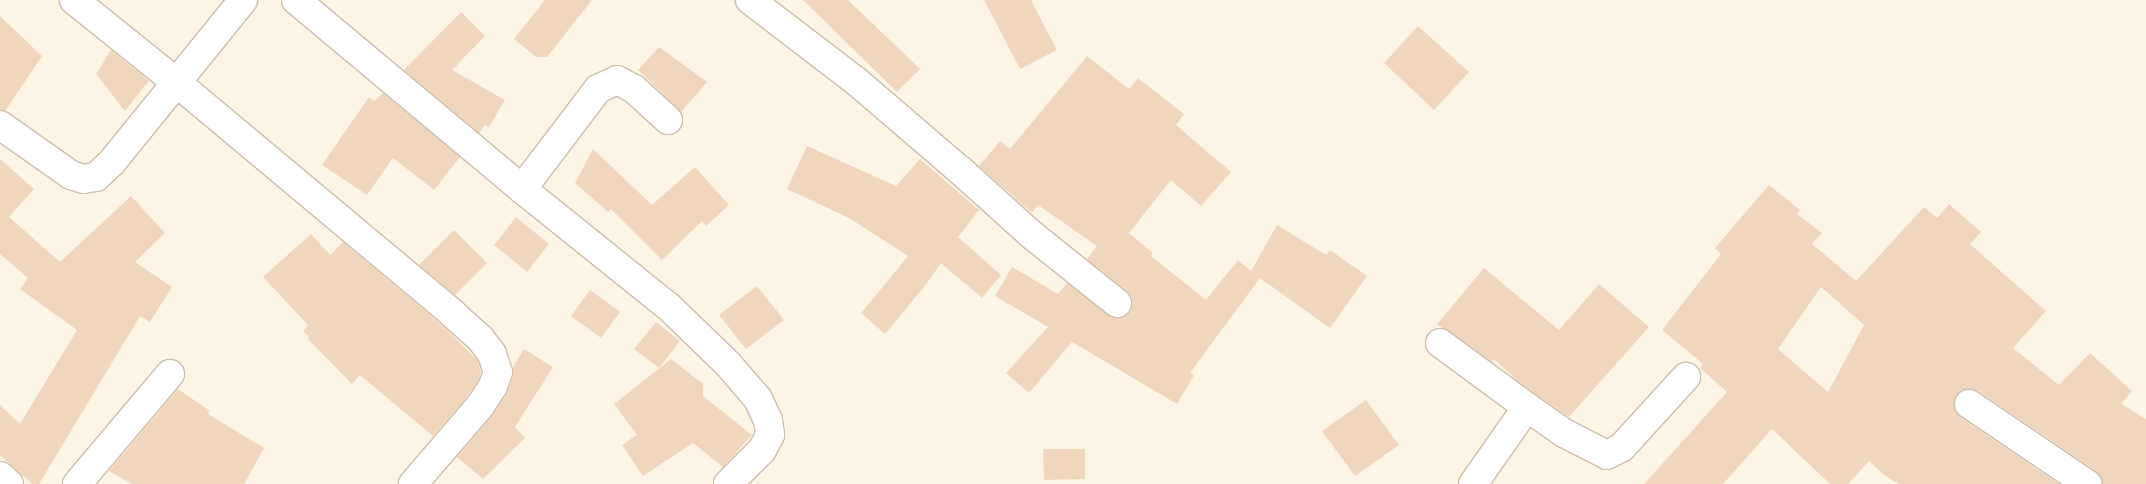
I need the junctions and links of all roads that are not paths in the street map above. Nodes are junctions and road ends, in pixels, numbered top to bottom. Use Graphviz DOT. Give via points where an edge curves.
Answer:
graph roads {
  1 [pos="74,0"];
  2 [pos="243,0"];
  3 [pos="296,0"];
  4 [pos="750,0"];
  5 [pos="176,82"];
  6 [pos="668,120"];
  7 [pos="0,125"];
  8 [pos="522,189"];
  9 [pos="1117,303"];
  10 [pos="1440,343"];
  11 [pos="170,374"];
  12 [pos="1686,378"];
  13 [pos="1969,404"];
  14 [pos="1527,407"];
  15 [pos="0,476"];
  16 [pos="735,481"];
  17 [pos="9,484"];
  18 [pos="77,484"];
  19 [pos="413,484"];
  20 [pos="1473,484"];
  21 [pos="2088,484"];
  1 -- 5 [label="street"];
  2 -- 5 [label="street"];
  3 -- 8 [label="street"];
  4 -- 9 [label="street" via="856,82 1032,235"];
  5 -- 7 [label="street" via="112,162 96,177 83,179 70,175"];
  5 -- 19 [label="street" via="453,314 480,338 492,354 498,372 489,392"];
  6 -- 8 [label="street" via="634,89 617,80 598,89"];
  8 -- 16 [label="street" via="669,307 728,364 758,399 768,420 770,435 762,450"];
  10 -- 14 [label="street"];
  11 -- 18 [label="street"];
  12 -- 14 [label="street" via="1622,448 1607,455 1564,433"];
  13 -- 21 [label="street"];
  14 -- 20 [label="street"];
  15 -- 17 [label="street"];
}
